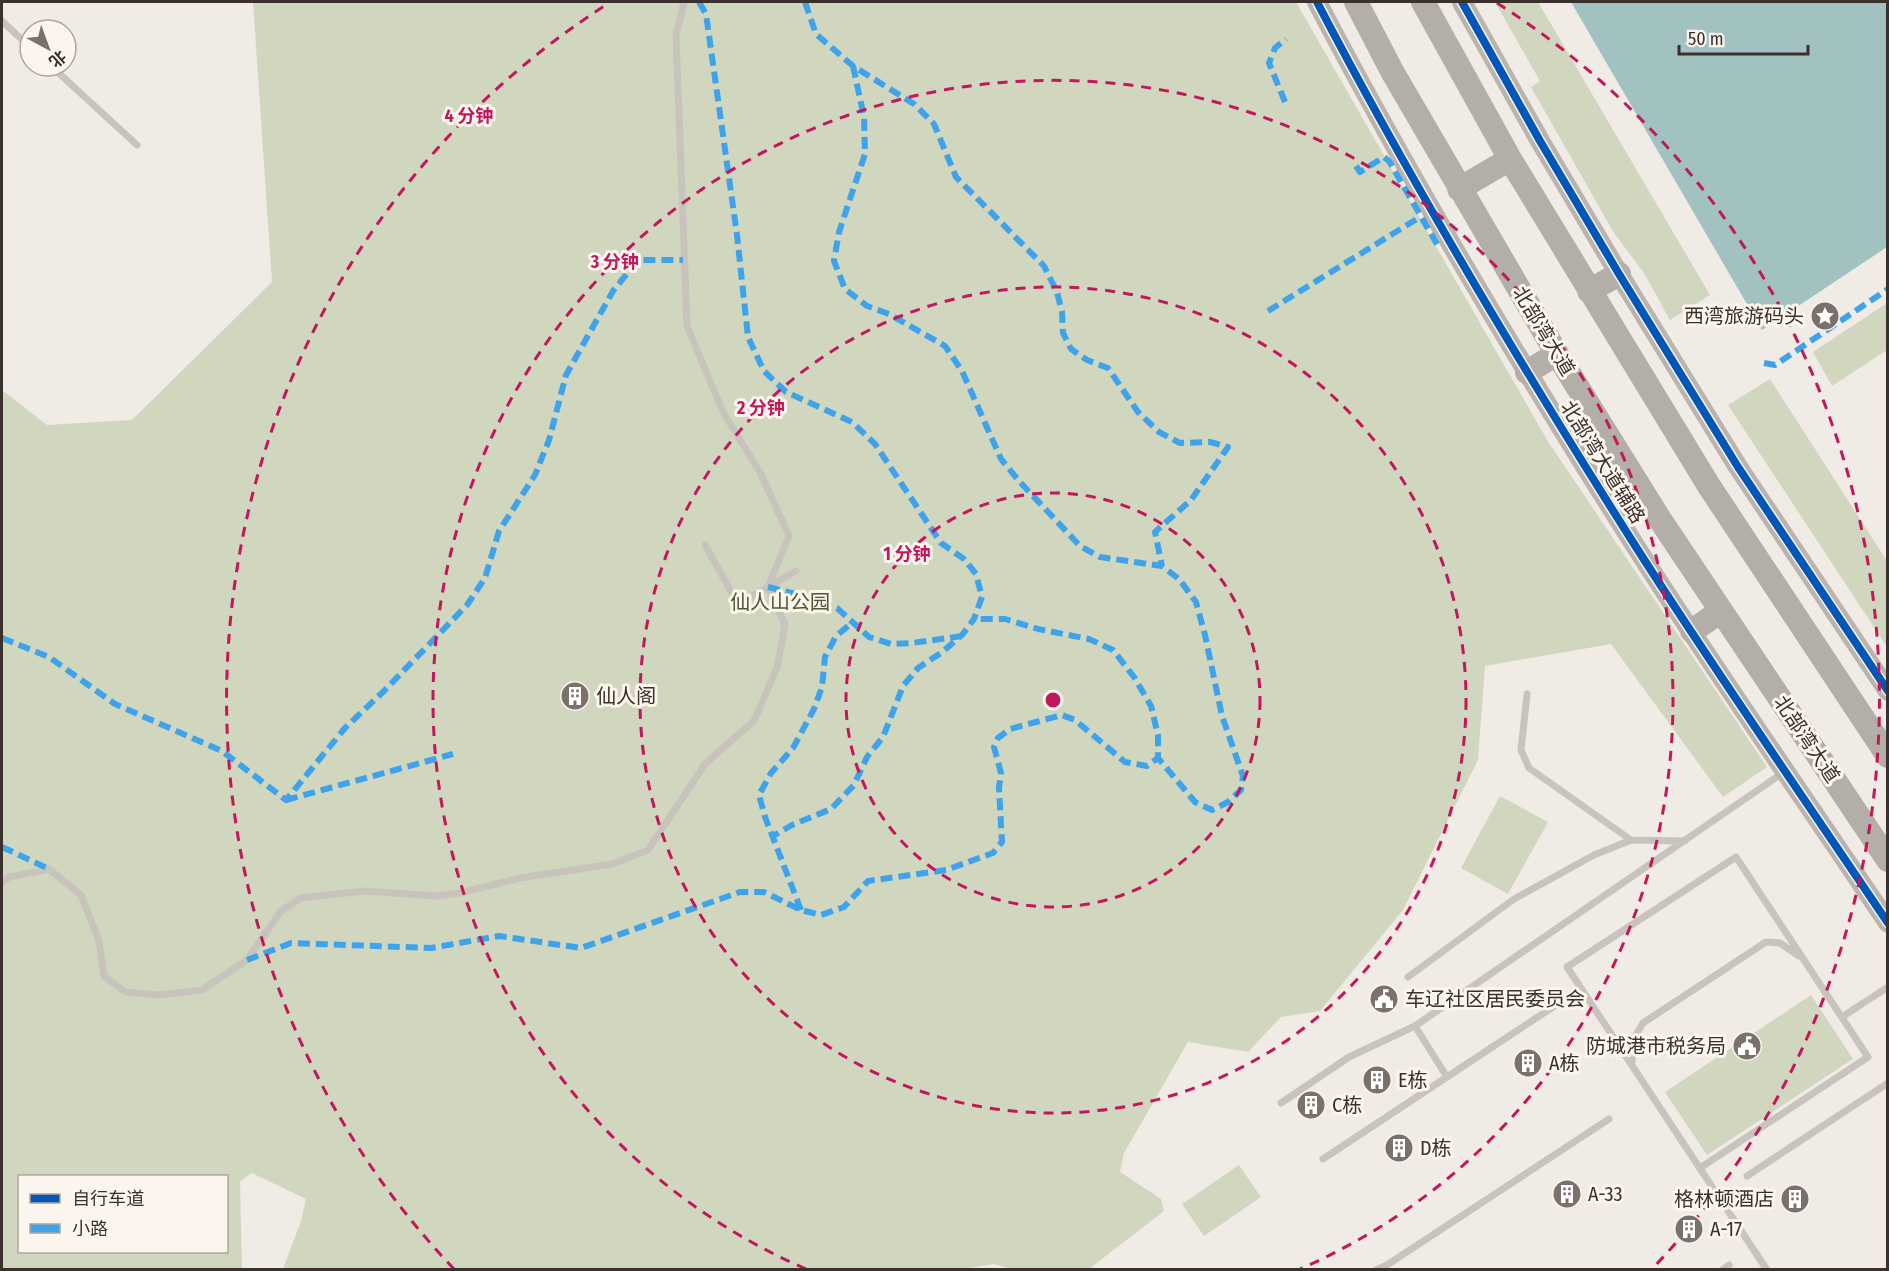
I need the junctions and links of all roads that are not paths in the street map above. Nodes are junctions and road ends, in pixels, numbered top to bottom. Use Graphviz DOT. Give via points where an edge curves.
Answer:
graph roads {
  1 [pos="684,2"];
  2 [pos="1317,2"];
  3 [pos="1356,2"];
  4 [pos="1423,2"];
  5 [pos="1462,2"];
  6 [pos="2,21"];
  7 [pos="18,36"];
  8 [pos="64,78"];
  9 [pos="137,145"];
  10 [pos="1510,159"];
  11 [pos="1459,189"];
  12 [pos="1619,274"];
  13 [pos="1589,291"];
  14 [pos="1557,354"];
  15 [pos="1527,372"];
  16 [pos="705,545"];
  17 [pos="796,571"];
  18 [pos="768,587"];
  19 [pos="1721,611"];
  20 [pos="1692,631"];
  21 [pos="1885,681"];
  22 [pos="1527,694"];
  23 [pos="1887,756"];
  24 [pos="1786,771"];
  25 [pos="1631,840"];
  26 [pos="1684,840"];
  27 [pos="1887,860"];
  28 [pos="2,882"];
  29 [pos="1887,923"];
  30 [pos="1804,960"];
  31 [pos="1408,977"];
  32 [pos="1887,987"];
  33 [pos="1564,999"];
  34 [pos="1842,1017"];
  35 [pos="1414,1026"];
  36 [pos="1632,1065"];
  37 [pos="1447,1077"];
  38 [pos="1887,1083"];
  39 [pos="1281,1103"];
  40 [pos="1609,1119"];
  41 [pos="1323,1159"];
  42 [pos="1700,1168"];
  43 [pos="1747,1176"];
  44 [pos="1376,1269"];
  45 [pos="1767,1269"];
  1 -- 18 [label="lane" via="676,35 687,326 723,412 761,474 789,536"];
  2 -- 15 [label="main road, 北部湾大道辅路" via="1362,89"];
  3 -- 11 [label="highway, 北部湾大道"];
  4 -- 10 [label="highway"];
  5 -- 12 [label="main road"];
  6 -- 7 [label="lane"];
  8 -- 9 [label="lane"];
  10 -- 11 [label="highway"];
  10 -- 13 [label="highway"];
  11 -- 14 [label="highway, 北部湾大道"];
  12 -- 13 [label="highway"];
  12 -- 21 [label="main road" via="1738,467"];
  13 -- 23 [label="highway" via="1709,486"];
  14 -- 15 [label="highway"];
  14 -- 19 [label="highway, 北部湾大道"];
  15 -- 20 [label="main road, 北部湾大道辅路"];
  16 -- 18 [label="lane" via="738,604"];
  17 -- 18 [label="lane"];
  18 -- 28 [label="lane" via="785,625 777,668 754,721 705,764 648,850 612,864 437,896 364,891 301,898 280,911 247,960 202,990 159,995 125,992 104,976 99,941 81,895 49,869"];
  19 -- 20 [label="highway"];
  19 -- 27 [label="highway, 北部湾大道"];
  20 -- 24 [label="main road, 北部湾大道辅路"];
  22 -- 25 [label="lane" via="1521,750 1529,768"];
  24 -- 26 [label="lane"];
  24 -- 29 [label="main road, 北部湾大道辅路"];
  25 -- 26 [label="lane"];
  25 -- 31 [label="lane" via="1594,855 1514,899"];
  26 -- 35 [label="lane"];
  30 -- 34 [label="lane"];
  30 -- 36 [label="lane" via="1780,943 1766,942 1643,1023 1633,1040"];
  30 -- 36 [label="lane" via="1736,857 1567,967"];
  32 -- 34 [label="lane"];
  33 -- 37 [label="lane"];
  34 -- 42 [label="lane" via="1868,1057"];
  35 -- 37 [label="lane"];
  35 -- 39 [label="lane" via="1349,1057"];
  36 -- 42 [label="lane"];
  37 -- 41 [label="lane"];
  38 -- 43 [label="lane"];
  40 -- 44 [label="lane"];
  42 -- 45 [label="lane"];
}
